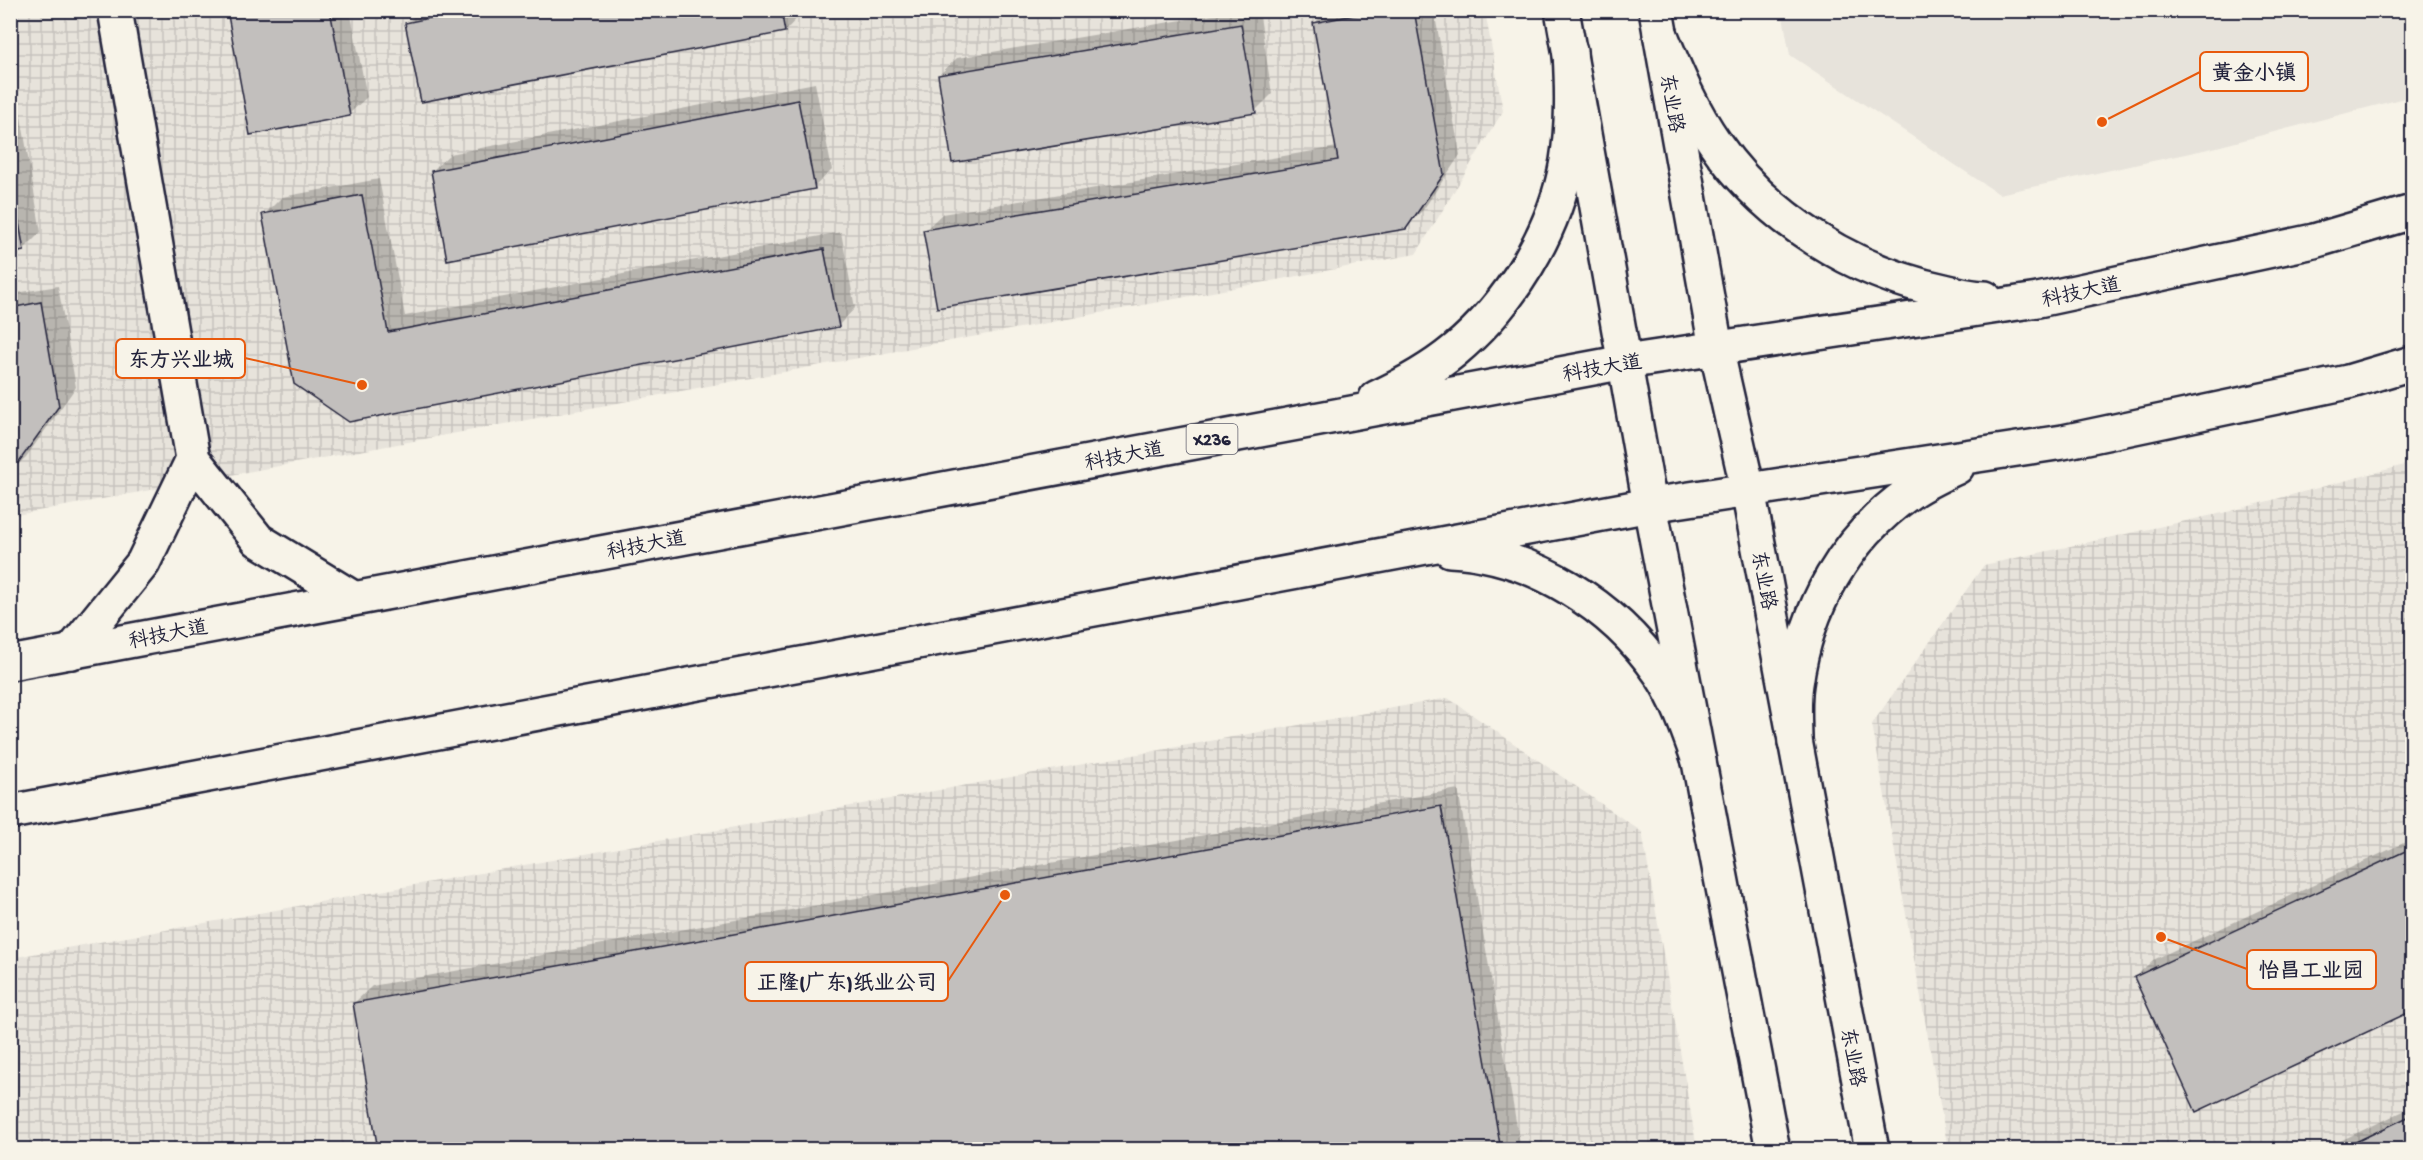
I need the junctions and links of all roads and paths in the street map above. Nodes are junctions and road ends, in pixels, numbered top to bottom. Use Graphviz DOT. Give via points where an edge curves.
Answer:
graph roads {
  1 [pos="115,10"];
  2 [pos="1562,10"];
  3 [pos="1658,22"];
  4 [pos="1570,51"];
  5 [pos="2412,212"];
  6 [pos="2037,300"];
  7 [pos="1716,348"];
  8 [pos="1626,362"];
  9 [pos="2412,363"];
  10 [pos="1304,422"];
  11 [pos="2016,449"];
  12 [pos="193,459"];
  13 [pos="1748,490"];
  14 [pos="1650,505"];
  15 [pos="1416,548"];
  16 [pos="353,598"];
  17 [pos="71,652"];
  18 [pos="10,663"];
  19 [pos="1795,743"];
  20 [pos="1699,761"];
  21 [pos="10,812"];
  22 [pos="1773,1149"];
  23 [pos="1872,1149"];
  1 -- 12 [label="main road"];
  2 -- 4 [label="main road"];
  3 -- 6 [label="main road" via="1683,90 1715,144 1755,191 1803,231 1856,262 1914,285 1975,298"];
  3 -- 7 [label="main road, 东业路"];
  4 -- 8 [label="main road"];
  4 -- 10 [label="main road" via="1572,106 1567,162 1551,216 1527,266 1501,302 1455,351 1409,383 1358,407"];
  5 -- 6 [label="main road, 科技大道 / X236" via="2314,241"];
  6 -- 7 [label="main road, 科技大道 / X236"];
  7 -- 8 [label="main road, 科技大道 / X236"];
  7 -- 13 [label="main road, 东业路"];
  8 -- 10 [label="main road, 科技大道 / X236"];
  8 -- 14 [label="main road"];
  9 -- 11 [label="main road" via="2348,382"];
  10 -- 16 [label="main road, 科技大道 / X236"];
  11 -- 13 [label="main road"];
  11 -- 19 [label="main road" via="1960,465 1909,492 1865,530 1831,576 1807,629 1795,685"];
  12 -- 16 [label="main road" via="258,540"];
  12 -- 17 [label="main road" via="143,563"];
  13 -- 14 [label="main road"];
  13 -- 19 [label="main road, 东业路"];
  14 -- 15 [label="main road"];
  14 -- 20 [label="main road"];
  15 -- 20 [label="main road" via="1463,551 1510,561 1595,604 1631,636 1660,674 1683,716"];
  15 -- 21 [label="main road"];
  16 -- 17 [label="main road, 科技大道 / X236"];
  17 -- 18 [label="main road, 科技大道 / X236"];
  19 -- 23 [label="main road, 东业路"];
  20 -- 22 [label="main road"];
}
